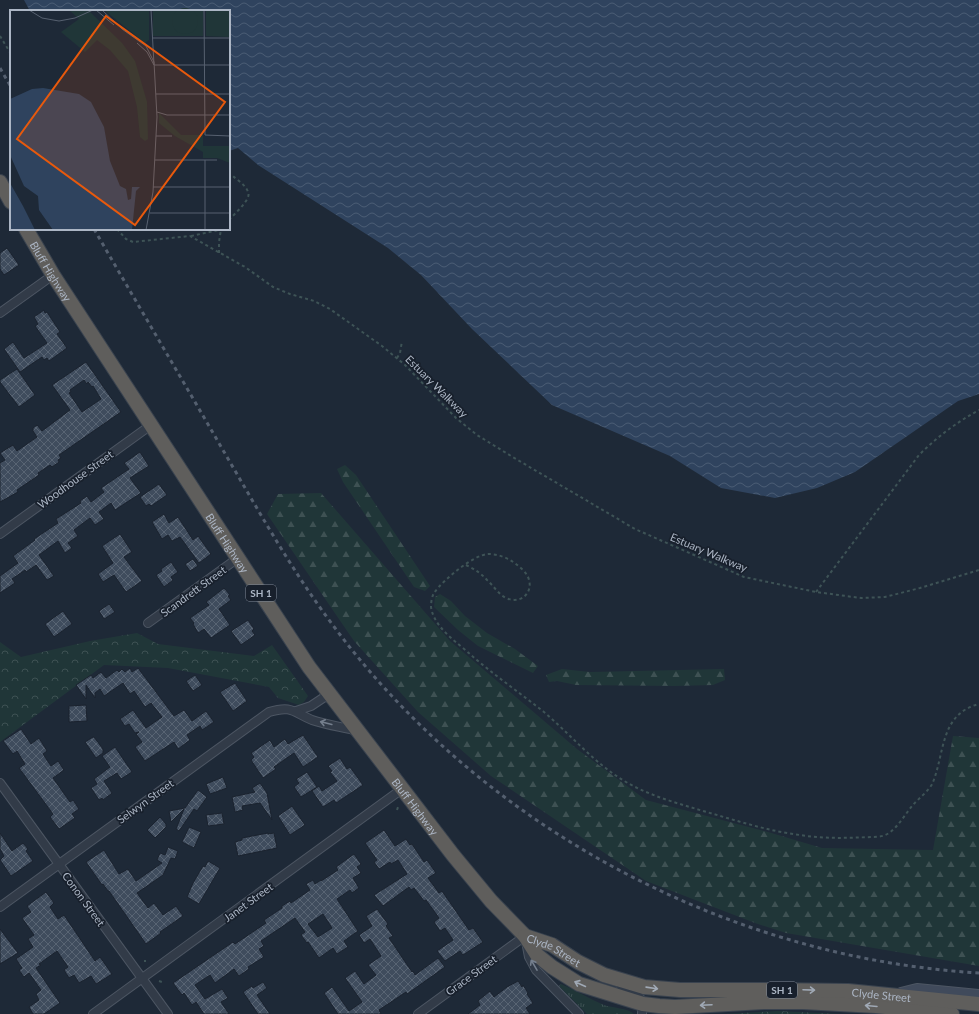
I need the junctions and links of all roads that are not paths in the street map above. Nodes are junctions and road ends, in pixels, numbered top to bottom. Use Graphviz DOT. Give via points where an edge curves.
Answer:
graph roads {
  1 [pos="0,182"];
  2 [pos="10,200"];
  3 [pos="27,230"];
  4 [pos="53,275"];
  5 [pos="0,313"];
  6 [pos="151,425"];
  7 [pos="0,534"];
  8 [pos="238,558"];
  9 [pos="148,623"];
  10 [pos="329,694"];
  11 [pos="296,711"];
  12 [pos="358,731"];
  13 [pos="0,783"];
  14 [pos="402,789"];
  15 [pos="59,864"];
  16 [pos="0,907"];
  17 [pos="525,936"];
  18 [pos="588,968"];
  19 [pos="142,978"];
  20 [pos="896,995"];
  21 [pos="979,996"];
  22 [pos="979,1004"];
  23 [pos="643,1009"];
  24 [pos="93,1014"];
  25 [pos="168,1014"];
  26 [pos="418,1014"];
  27 [pos="579,1014"];
  28 [pos="952,1014"];
  1 -- 2 [label="highway"];
  3 -- 4 [label="highway, Bluff Highway / SH 1"];
  4 -- 5 [label="street"];
  4 -- 6 [label="highway, Bluff Highway / SH 1"];
  6 -- 7 [label="street, Woodhouse Street"];
  6 -- 8 [label="highway, Bluff Highway / SH 1"];
  8 -- 9 [label="street, Scandrett Street"];
  8 -- 10 [label="highway, Bluff Highway / SH 1" via="309,668"];
  10 -- 11 [label="street, Selwyn Street" via="311,706"];
  10 -- 12 [label="highway, Bluff Highway / SH 1"];
  12 -- 11 [label="street, Selwyn Street, one-way" via="313,720"];
  11 -- 15 [label="street, Selwyn Street" via="276,710 261,716"];
  12 -- 14 [label="highway, Bluff Highway / SH 1"];
  13 -- 15 [label="street, Conon Street"];
  14 -- 17 [label="highway, Bluff Highway / SH 1" via="491,901"];
  14 -- 19 [label="street, Janet Street"];
  15 -- 16 [label="street, Selwyn Street"];
  15 -- 19 [label="street, Conon Street"];
  17 -- 18 [label="highway, Clyde Street / SH 1" via="552,945"];
  23 -- 17 [label="highway, Clyde Street / SH 1, one-way" via="579,984 537,955"];
  17 -- 26 [label="street, Grace Street"];
  27 -- 17 [label="street, one-way" via="536,970 529,957"];
  18 -- 20 [label="highway, Clyde Street / SH 1, one-way" via="618,980 660,989 808,990"];
  18 -- 23 [label="street" via="599,979 632,991 641,999"];
  19 -- 24 [label="street, Janet Street"];
  19 -- 25 [label="street, Conon Street"];
  20 -- 21 [label="main road" via="917,990"];
  20 -- 22 [label="highway, Clyde Street / SH 1"];
  28 -- 23 [label="highway, Clyde Street / SH 1, one-way" via="803,1002"];
}
